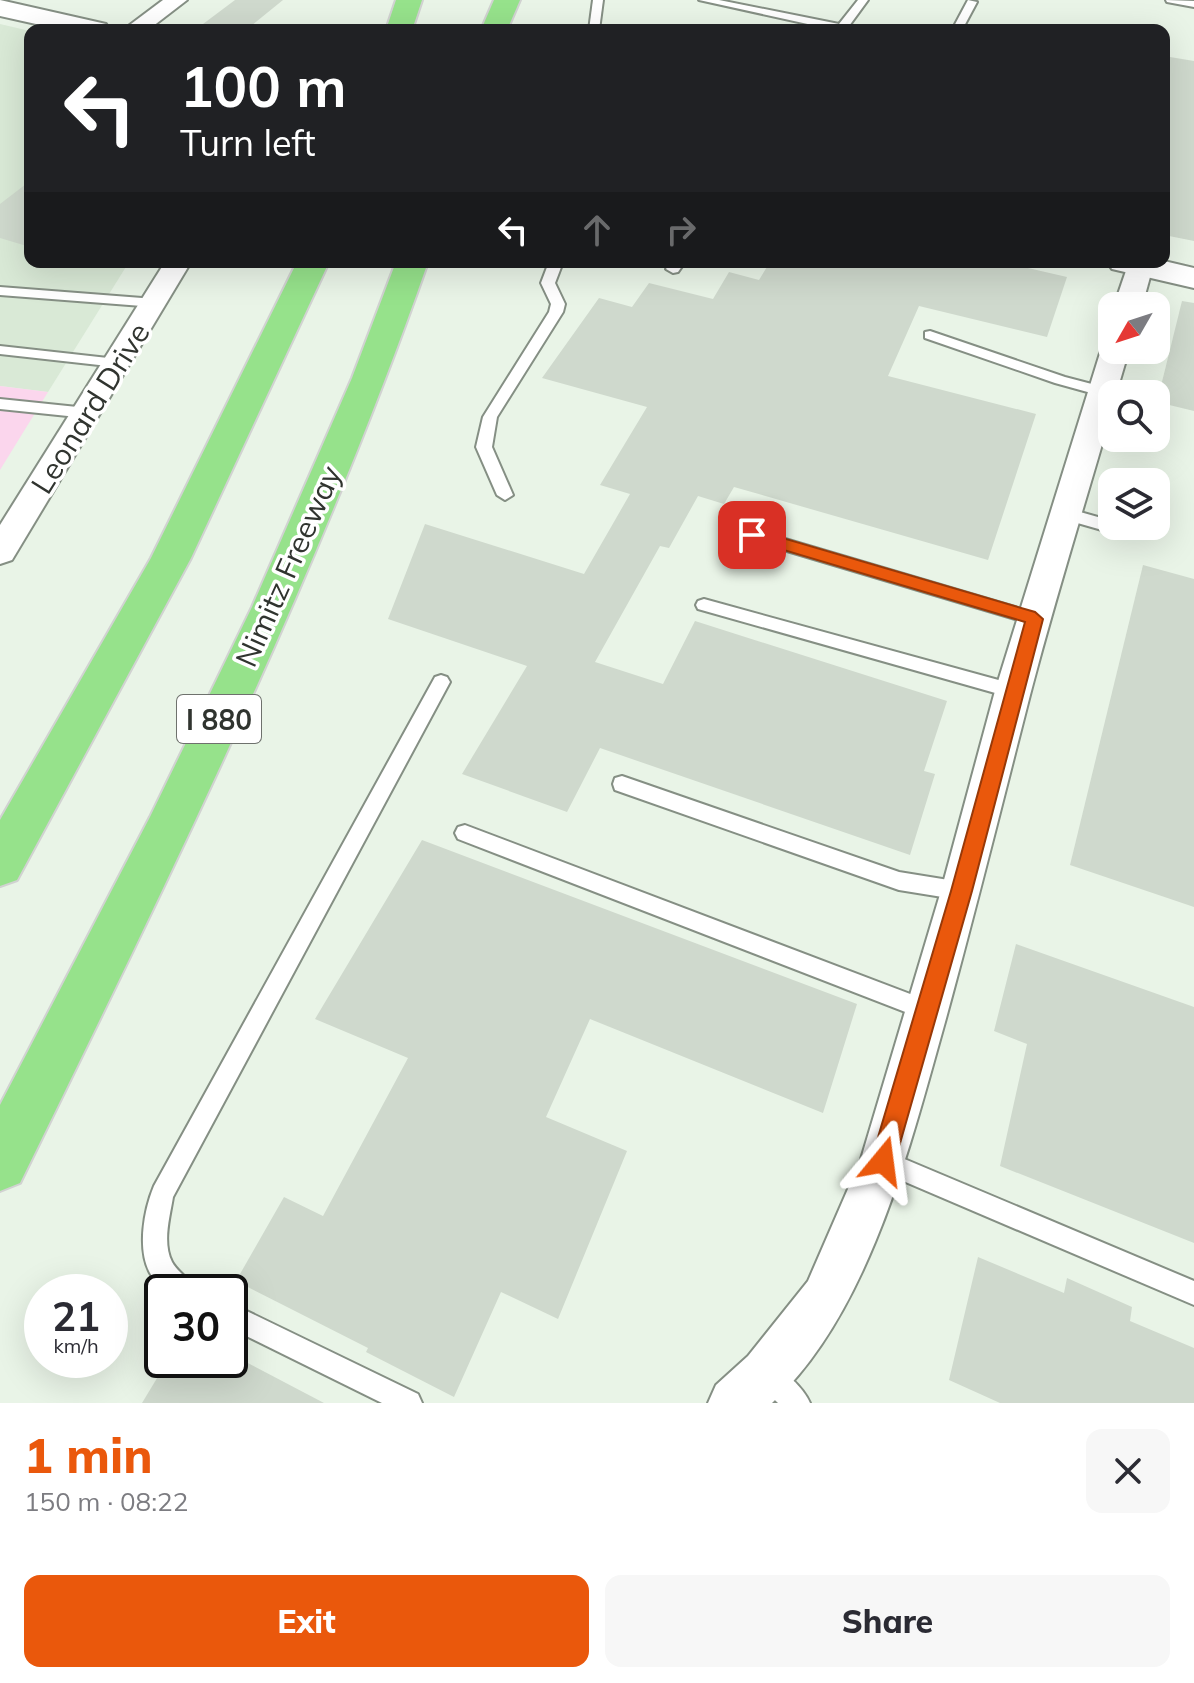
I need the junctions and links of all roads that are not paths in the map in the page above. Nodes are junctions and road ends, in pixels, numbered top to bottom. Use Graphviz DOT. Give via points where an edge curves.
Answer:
graph roads {
  1 [pos="177,0"];
  2 [pos="409,0"];
  3 [pos="489,0"];
  4 [pos="507,0"];
  5 [pos="598,0"];
  6 [pos="708,0"];
  7 [pos="863,0"];
  8 [pos="1171,0"];
  9 [pos="972,2"];
  10 [pos="1194,4"];
  11 [pos="4,13"];
  12 [pos="64,24"];
  13 [pos="143,24"];
  14 [pos="401,24"];
  15 [pos="483,24"];
  16 [pos="497,24"];
  17 [pos="595,24"];
  18 [pos="822,24"];
  19 [pos="849,24"];
  20 [pos="960,24"];
  21 [pos="175,268"];
  22 [pos="310,268"];
  23 [pos="410,268"];
  24 [pos="554,268"];
  25 [pos="1132,268"];
  26 [pos="1150,268"];
  27 [pos="1194,278"];
  28 [pos="0,291"];
  29 [pos="1129,292"];
  30 [pos="155,303"];
  31 [pos="930,335"];
  32 [pos="0,350"];
  33 [pos="117,363"];
  34 [pos="1098,390"];
  35 [pos="1098,405"];
  36 [pos="2,408"];
  37 [pos="87,413"];
  38 [pos="505,495"];
  39 [pos="1066,514"];
  40 [pos="1098,523"];
  41 [pos="752,535"];
  42 [pos="0,552"];
  43 [pos="704,605"];
  44 [pos="1035,619"];
  45 [pos="441,682"];
  46 [pos="1013,691"];
  47 [pos="622,784"];
  48 [pos="465,833"];
  49 [pos="0,865"];
  50 [pos="961,891"];
  51 [pos="926,1010"];
  52 [pos="883,1161"];
  53 [pos="0,1163"];
  54 [pos="167,1274"];
  55 [pos="1194,1293"];
  56 [pos="248,1324"];
  57 [pos="768,1396"];
  58 [pos="409,1403"];
  1 -- 13 [label="street"];
  2 -- 14 [label="highway"];
  3 -- 15 [label="highway"];
  4 -- 16 [label="highway"];
  5 -- 17 [label="lane"];
  6 -- 18 [label="lane"];
  7 -- 19 [label="lane"];
  8 -- 10 [label="lane"];
  9 -- 20 [label="lane"];
  11 -- 12 [label="street"];
  21 -- 30 [label="street, Leonard Drive"];
  22 -- 49 [label="highway" via="171,558"];
  23 -- 53 [label="highway, Nimitz Freeway / I 880" via="336,456 236,684"];
  24 -- 38 [label="lane" via="548,283 558,304 556,312 490,417 484,447"];
  25 -- 29 [label="street"];
  26 -- 27 [label="street"];
  28 -- 30 [label="lane"];
  30 -- 33 [label="street, Leonard Drive"];
  31 -- 34 [label="lane"];
  32 -- 33 [label="lane"];
  33 -- 37 [label="street, Leonard Drive"];
  35 -- 39 [label="street"];
  36 -- 37 [label="lane"];
  37 -- 42 [label="street, Leonard Drive"];
  39 -- 40 [label="lane"];
  39 -- 44 [label="street"];
  41 -- 44 [label="lane"];
  43 -- 46 [label="lane"];
  44 -- 46 [label="street"];
  45 -- 54 [label="lane" via="162,1194 155,1230 160,1267"];
  46 -- 50 [label="street"];
  47 -- 50 [label="lane" via="899,881"];
  48 -- 51 [label="lane"];
  50 -- 51 [label="street"];
  51 -- 52 [label="street"];
  52 -- 55 [label="lane"];
  52 -- 57 [label="street" via="825,1298"];
  56 -- 58 [label="lane"];
}
